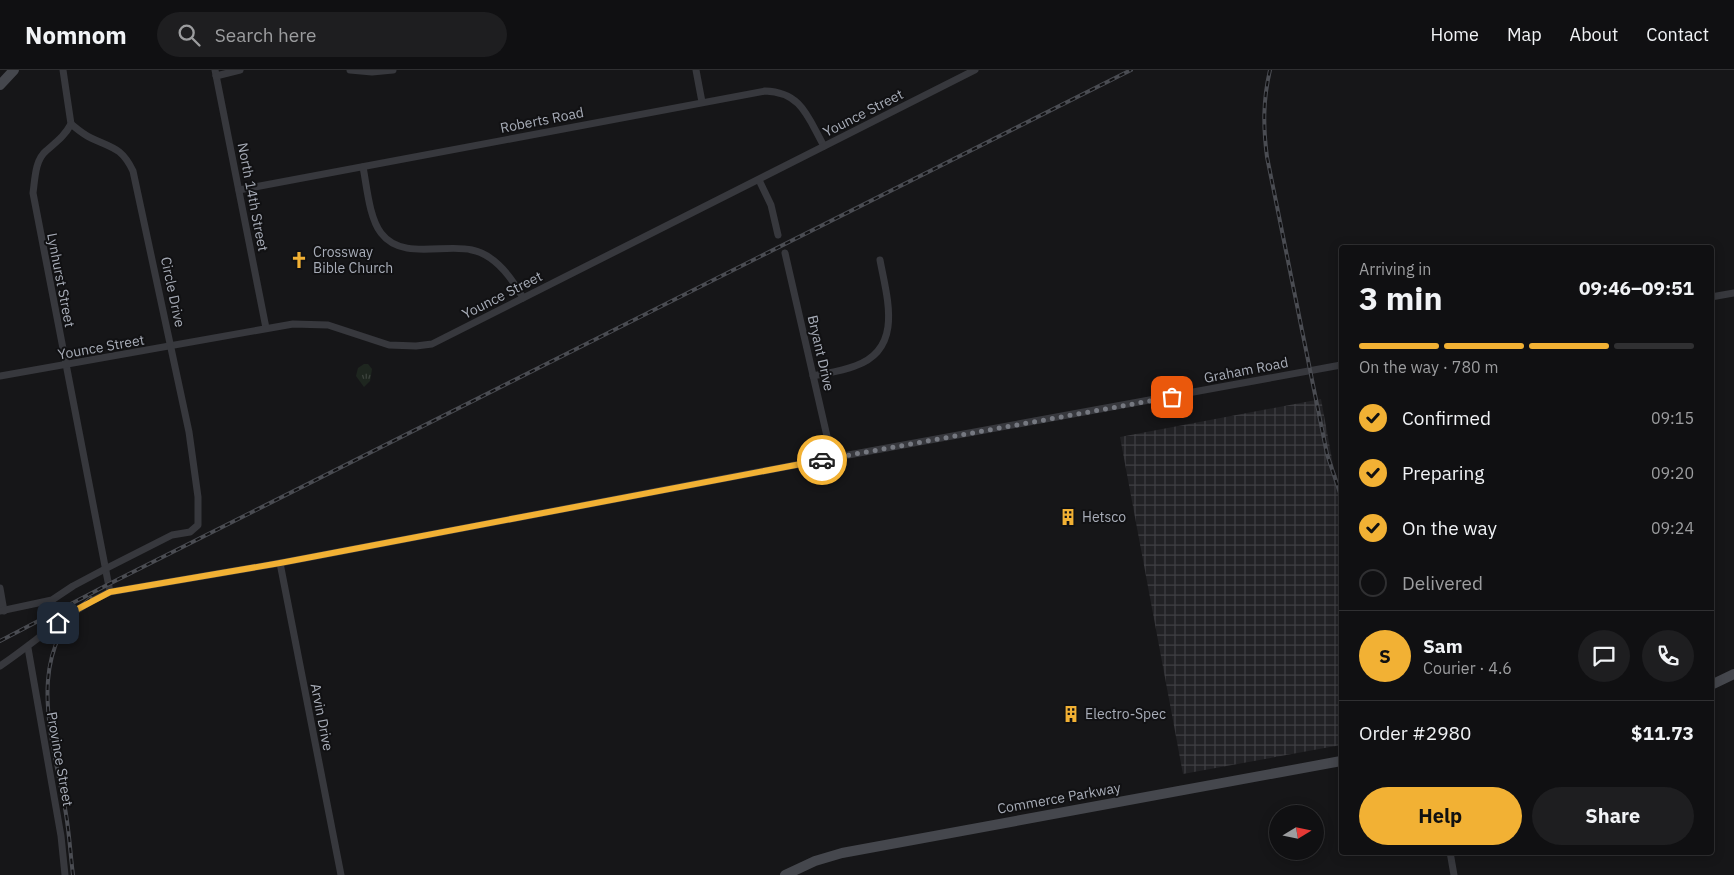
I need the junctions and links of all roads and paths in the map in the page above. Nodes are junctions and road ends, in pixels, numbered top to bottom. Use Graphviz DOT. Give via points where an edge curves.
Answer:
graph roads {
  1 [pos="14,70"];
  2 [pos="63,70"];
  3 [pos="240,70"];
  4 [pos="350,70"];
  5 [pos="393,70"];
  6 [pos="696,70"];
  7 [pos="975,70"];
  8 [pos="215,73"];
  9 [pos="0,85"];
  10 [pos="702,102"];
  11 [pos="71,124"];
  12 [pos="824,146"];
  13 [pos="363,167"];
  14 [pos="759,180"];
  15 [pos="239,190"];
  16 [pos="778,235"];
  17 [pos="785,253"];
  18 [pos="880,260"];
  19 [pos="1734,292"];
  20 [pos="1714,296"];
  21 [pos="523,298"];
  22 [pos="266,328"];
  23 [pos="172,347"];
  24 [pos="1339,365"];
  25 [pos="66,366"];
  26 [pos="0,376"];
  27 [pos="813,376"];
  28 [pos="832,458"];
  29 [pos="280,563"];
  30 [pos="105,569"];
  31 [pos="0,588"];
  32 [pos="110,592"];
  33 [pos="2,611"];
  34 [pos="28,648"];
  35 [pos="0,666"];
  36 [pos="1734,674"];
  37 [pos="1714,684"];
  38 [pos="1339,761"];
  39 [pos="1451,855"];
  40 [pos="65,875"];
  41 [pos="340,875"];
  42 [pos="785,875"];
  43 [pos="1454,875"];
  1 -- 9 [label="street"];
  2 -- 11 [label="street"];
  3 -- 8 [label="street"];
  4 -- 5 [label="street"];
  6 -- 10 [label="street"];
  7 -- 12 [label="street, Younce Street"];
  8 -- 15 [label="street, North 14th Street"];
  10 -- 12 [label="street, Roberts Road" via="765,91 785,93 804,110"];
  10 -- 13 [label="street, Roberts Road"];
  11 -- 23 [label="street, Circle Drive" via="90,138 109,144 125,155 133,171"];
  11 -- 25 [label="street, Lynhurst Street" via="61,140 41,156 33,193"];
  12 -- 14 [label="street, Younce Street"];
  13 -- 15 [label="street, Roberts Road"];
  13 -- 21 [label="street" via="376,225 382,235 410,249 473,250 504,269"];
  14 -- 16 [label="street" via="771,205"];
  14 -- 21 [label="street, Younce Street"];
  15 -- 22 [label="street, North 14th Street"];
  17 -- 27 [label="street, Bryant Drive"];
  18 -- 27 [label="street" via="890,311 889,327 883,342 870,357 856,366"];
  19 -- 20 [label="street"];
  21 -- 22 [label="street, Younce Street" via="432,344 416,346 389,345 328,325 293,324"];
  22 -- 23 [label="street, Younce Street"];
  23 -- 25 [label="street, Younce Street"];
  23 -- 30 [label="street, Circle Drive" via="189,432 198,525 190,532 172,535"];
  24 -- 28 [label="street, Graham Road"];
  25 -- 26 [label="street, Younce Street"];
  25 -- 30 [label="street, Lynhurst Street"];
  27 -- 28 [label="street, Bryant Drive"];
  28 -- 29 [label="street, Graham Road"];
  29 -- 32 [label="street, Graham Road"];
  29 -- 41 [label="street, Arvin Drive"];
  30 -- 32 [label="street, Lynhurst Street"];
  30 -- 33 [label="street, Circle Drive" via="44,604"];
  31 -- 33 [label="street"];
  32 -- 34 [label="street, Graham Road" via="74,611"];
  34 -- 35 [label="street, Graham Road"];
  34 -- 40 [label="street, Province Street" via="62,836"];
  36 -- 37 [label="street"];
  38 -- 42 [label="street, Commerce Parkway" via="852,851 814,861"];
  39 -- 43 [label="street"];
}
